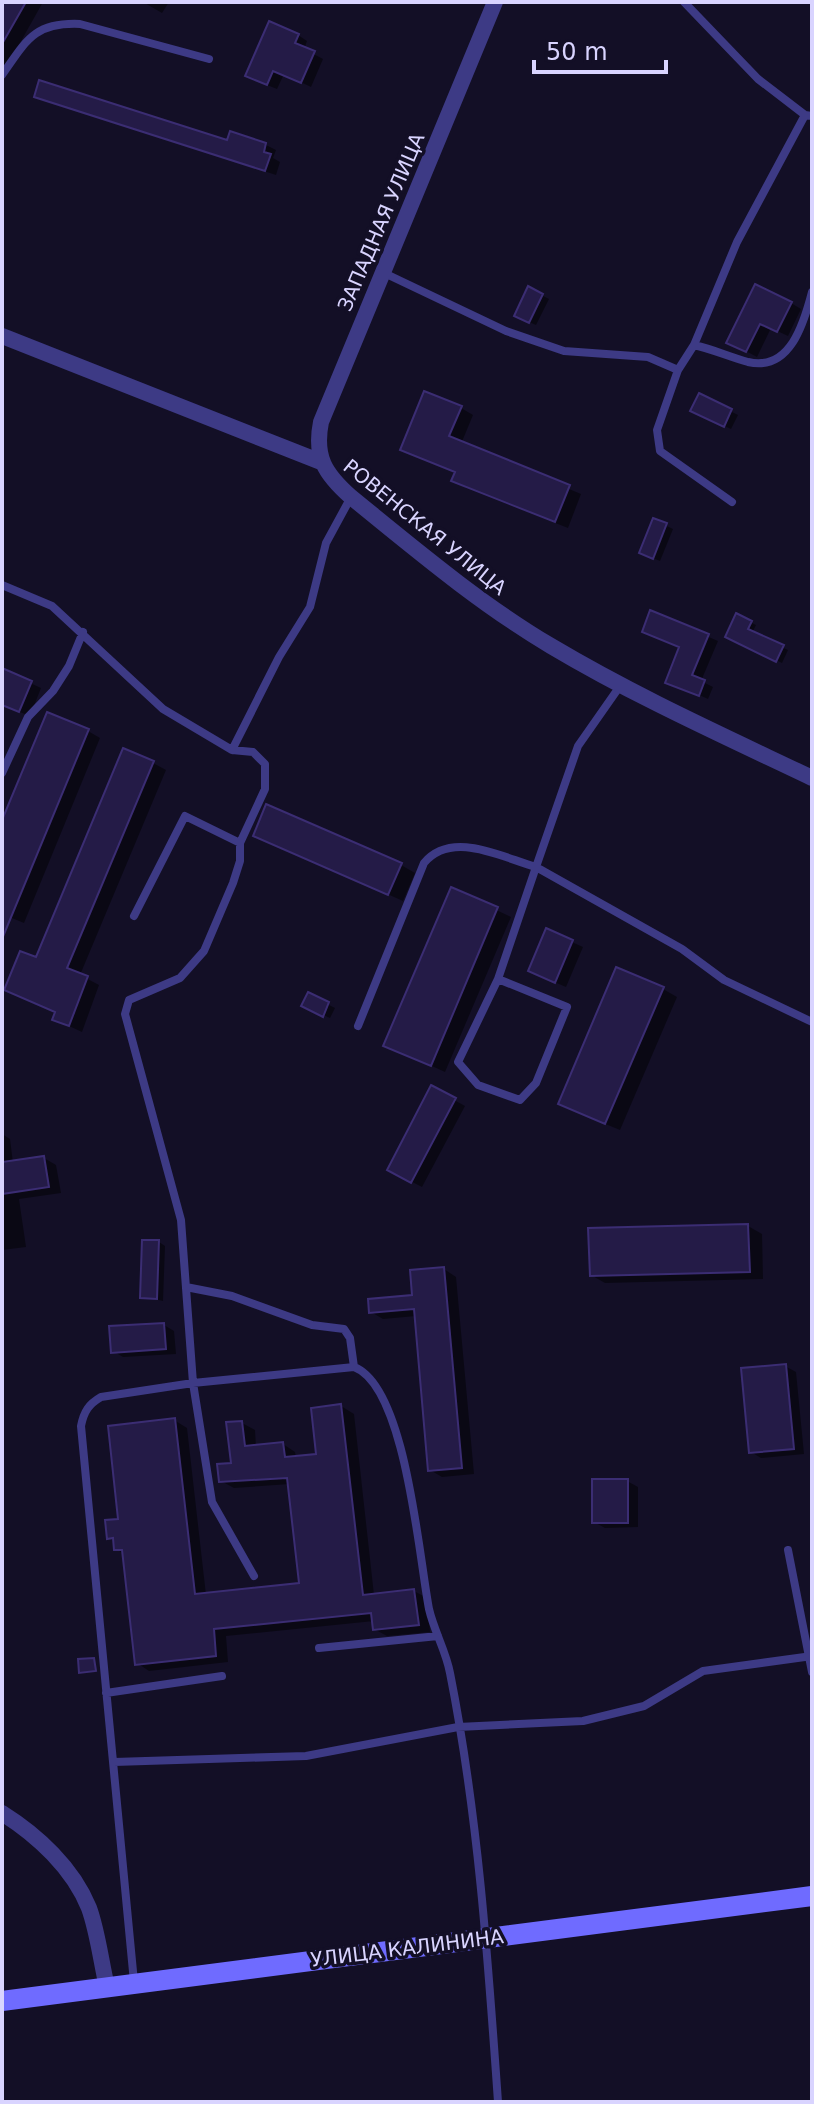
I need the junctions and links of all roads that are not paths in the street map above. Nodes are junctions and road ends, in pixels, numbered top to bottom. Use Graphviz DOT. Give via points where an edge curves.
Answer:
graph roads {
  1 [pos="495,2"];
  2 [pos="684,2"];
  3 [pos="209,59"];
  4 [pos="2,75"];
  5 [pos="808,116"];
  6 [pos="381,272"];
  7 [pos="812,292"];
  8 [pos="2,336"];
  9 [pos="694,345"];
  10 [pos="678,370"];
  11 [pos="321,462"];
  12 [pos="351,497"];
  13 [pos="732,502"];
  14 [pos="2,585"];
  15 [pos="83,632"];
  16 [pos="620,686"];
  17 [pos="232,750"];
  18 [pos="2,773"];
  19 [pos="812,778"];
  20 [pos="240,843"];
  21 [pos="536,867"];
  22 [pos="134,916"];
  23 [pos="498,979"];
  24 [pos="812,1022"];
  25 [pos="358,1026"];
  26 [pos="186,1287"];
  27 [pos="354,1367"];
  28 [pos="193,1383"];
  29 [pos="788,1550"];
  30 [pos="254,1576"];
  31 [pos="438,1636"];
  32 [pos="319,1648"];
  33 [pos="810,1656"];
  34 [pos="812,1672"];
  35 [pos="222,1676"];
  36 [pos="106,1693"];
  37 [pos="458,1727"];
  38 [pos="114,1762"];
  39 [pos="2,1813"];
  40 [pos="812,1896"];
  41 [pos="487,1938"];
  42 [pos="134,1983"];
  43 [pos="107,1987"];
  44 [pos="2,2001"];
  45 [pos="498,2102"];
  1 -- 6 [label="street, ЗАПАДНАЯ УЛИЦА"];
  2 -- 5 [label="lane" via="758,79"];
  3 -- 4 [label="lane" via="59,23 27,39"];
  5 -- 9 [label="lane" via="737,242"];
  6 -- 10 [label="lane" via="506,331 564,351 648,357"];
  6 -- 11 [label="street, ЗАПАДНАЯ УЛИЦА" via="321,422"];
  7 -- 9 [label="lane" via="802,332 770,362 751,363"];
  8 -- 11 [label="street, РОВЕНСКАЯ УЛИЦА"];
  9 -- 10 [label="lane"];
  10 -- 13 [label="lane" via="657,430 660,451"];
  11 -- 12 [label="street, РОВЕНСКАЯ УЛИЦА"];
  12 -- 16 [label="street, РОВЕНСКАЯ УЛИЦА" via="493,608"];
  12 -- 17 [label="lane" via="326,543 310,607"];
  14 -- 15 [label="lane" via="52,606"];
  15 -- 17 [label="lane" via="163,709"];
  15 -- 18 [label="lane" via="53,691 28,717"];
  16 -- 19 [label="street, РОВЕНСКАЯ УЛИЦА"];
  16 -- 21 [label="lane" via="578,746"];
  17 -- 20 [label="lane" via="253,752 265,764 265,789"];
  20 -- 22 [label="lane" via="185,816"];
  20 -- 26 [label="lane" via="233,883 194,966 180,978 135,996 125,1014 177,1197"];
  21 -- 23 [label="lane"];
  21 -- 24 [label="lane" via="682,949 724,980"];
  21 -- 25 [label="lane" via="459,845 433,853 424,863"];
  23 -- 23 [label="lane" via="567,1007 536,1083 520,1100 478,1085 458,1062"];
  26 -- 27 [label="lane" via="232,1296 312,1325 344,1329"];
  26 -- 28 [label="lane"];
  27 -- 28 [label="lane"];
  27 -- 31 [label="lane" via="377,1384 395,1432 418,1521"];
  28 -- 30 [label="lane" via="212,1502"];
  28 -- 36 [label="lane" via="101,1397 84,1414"];
  29 -- 33 [label="lane"];
  31 -- 32 [label="lane"];
  31 -- 37 [label="lane" via="450,1670"];
  33 -- 34 [label="lane"];
  33 -- 37 [label="lane" via="703,1671 644,1706 583,1721"];
  35 -- 36 [label="lane"];
  36 -- 38 [label="lane"];
  37 -- 38 [label="lane" via="306,1756"];
  37 -- 41 [label="lane"];
  38 -- 42 [label="lane"];
  39 -- 43 [label="street" via="66,1869 89,1908"];
  40 -- 41 [label="main road, УЛИЦА КАЛИНИНА"];
  41 -- 42 [label="main road, УЛИЦА КАЛИНИНА"];
  41 -- 45 [label="lane"];
  42 -- 43 [label="main road, УЛИЦА КАЛИНИНА"];
  43 -- 44 [label="main road, УЛИЦА КАЛИНИНА"];
}
